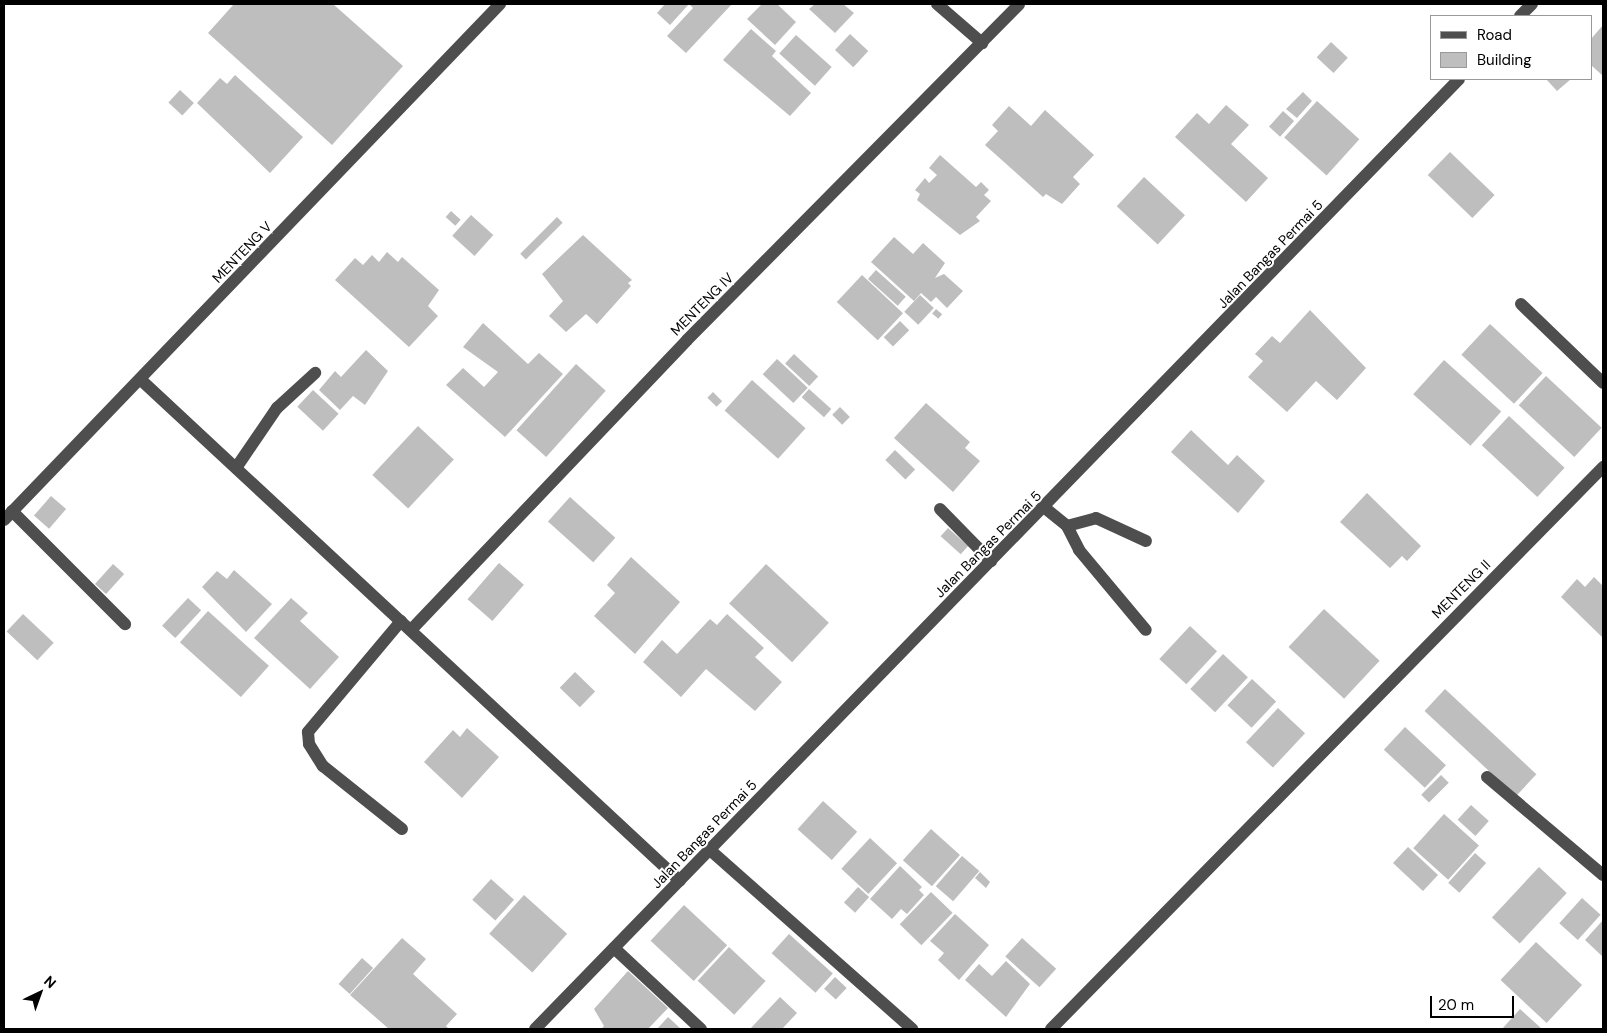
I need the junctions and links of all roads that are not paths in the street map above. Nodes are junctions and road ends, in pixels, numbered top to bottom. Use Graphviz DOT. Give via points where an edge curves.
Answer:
graph roads {
  1 [pos="500,4"];
  2 [pos="936,4"];
  3 [pos="1019,4"];
  4 [pos="1532,4"];
  5 [pos="1521,15"];
  6 [pos="982,44"];
  7 [pos="1458,80"];
  8 [pos="1521,304"];
  9 [pos="315,373"];
  10 [pos="140,379"];
  11 [pos="1603,383"];
  12 [pos="1603,467"];
  13 [pos="236,468"];
  14 [pos="1045,508"];
  15 [pos="940,509"];
  16 [pos="8,515"];
  17 [pos="1067,526"];
  18 [pos="1146,541"];
  19 [pos="991,561"];
  20 [pos="125,624"];
  21 [pos="406,626"];
  22 [pos="1146,630"];
  23 [pos="1487,777"];
  24 [pos="402,829"];
  25 [pos="710,850"];
  26 [pos="1603,875"];
  27 [pos="680,881"];
  28 [pos="614,948"];
  29 [pos="536,1029"];
  30 [pos="701,1029"];
  31 [pos="912,1029"];
  32 [pos="1051,1029"];
  1 -- 10 [label="street, MENTENG V"];
  2 -- 6 [label="street"];
  3 -- 6 [label="street, MENTENG IV"];
  4 -- 5 [label="street"];
  6 -- 21 [label="street, MENTENG IV"];
  7 -- 14 [label="street, Jalan Bangas Permai 5"];
  8 -- 11 [label="street"];
  9 -- 13 [label="street" via="277,408"];
  10 -- 13 [label="street"];
  10 -- 16 [label="street, MENTENG V"];
  12 -- 32 [label="street, MENTENG II"];
  13 -- 21 [label="street"];
  14 -- 17 [label="street"];
  14 -- 19 [label="street, Jalan Bangas Permai 5"];
  15 -- 19 [label="street"];
  16 -- 20 [label="street"];
  17 -- 18 [label="street" via="1096,518"];
  17 -- 22 [label="street" via="1080,550"];
  19 -- 25 [label="street, Jalan Bangas Permai 5"];
  21 -- 24 [label="street, MENTENG IV" via="308,732 309,744 324,766"];
  21 -- 27 [label="street"];
  23 -- 26 [label="street"];
  25 -- 27 [label="street, Jalan Bangas Permai 5"];
  25 -- 31 [label="street"];
  27 -- 28 [label="street, Jalan Bangas Permai 5"];
  28 -- 29 [label="street, Jalan Bangas Permai 5"];
  28 -- 30 [label="street"];
}
